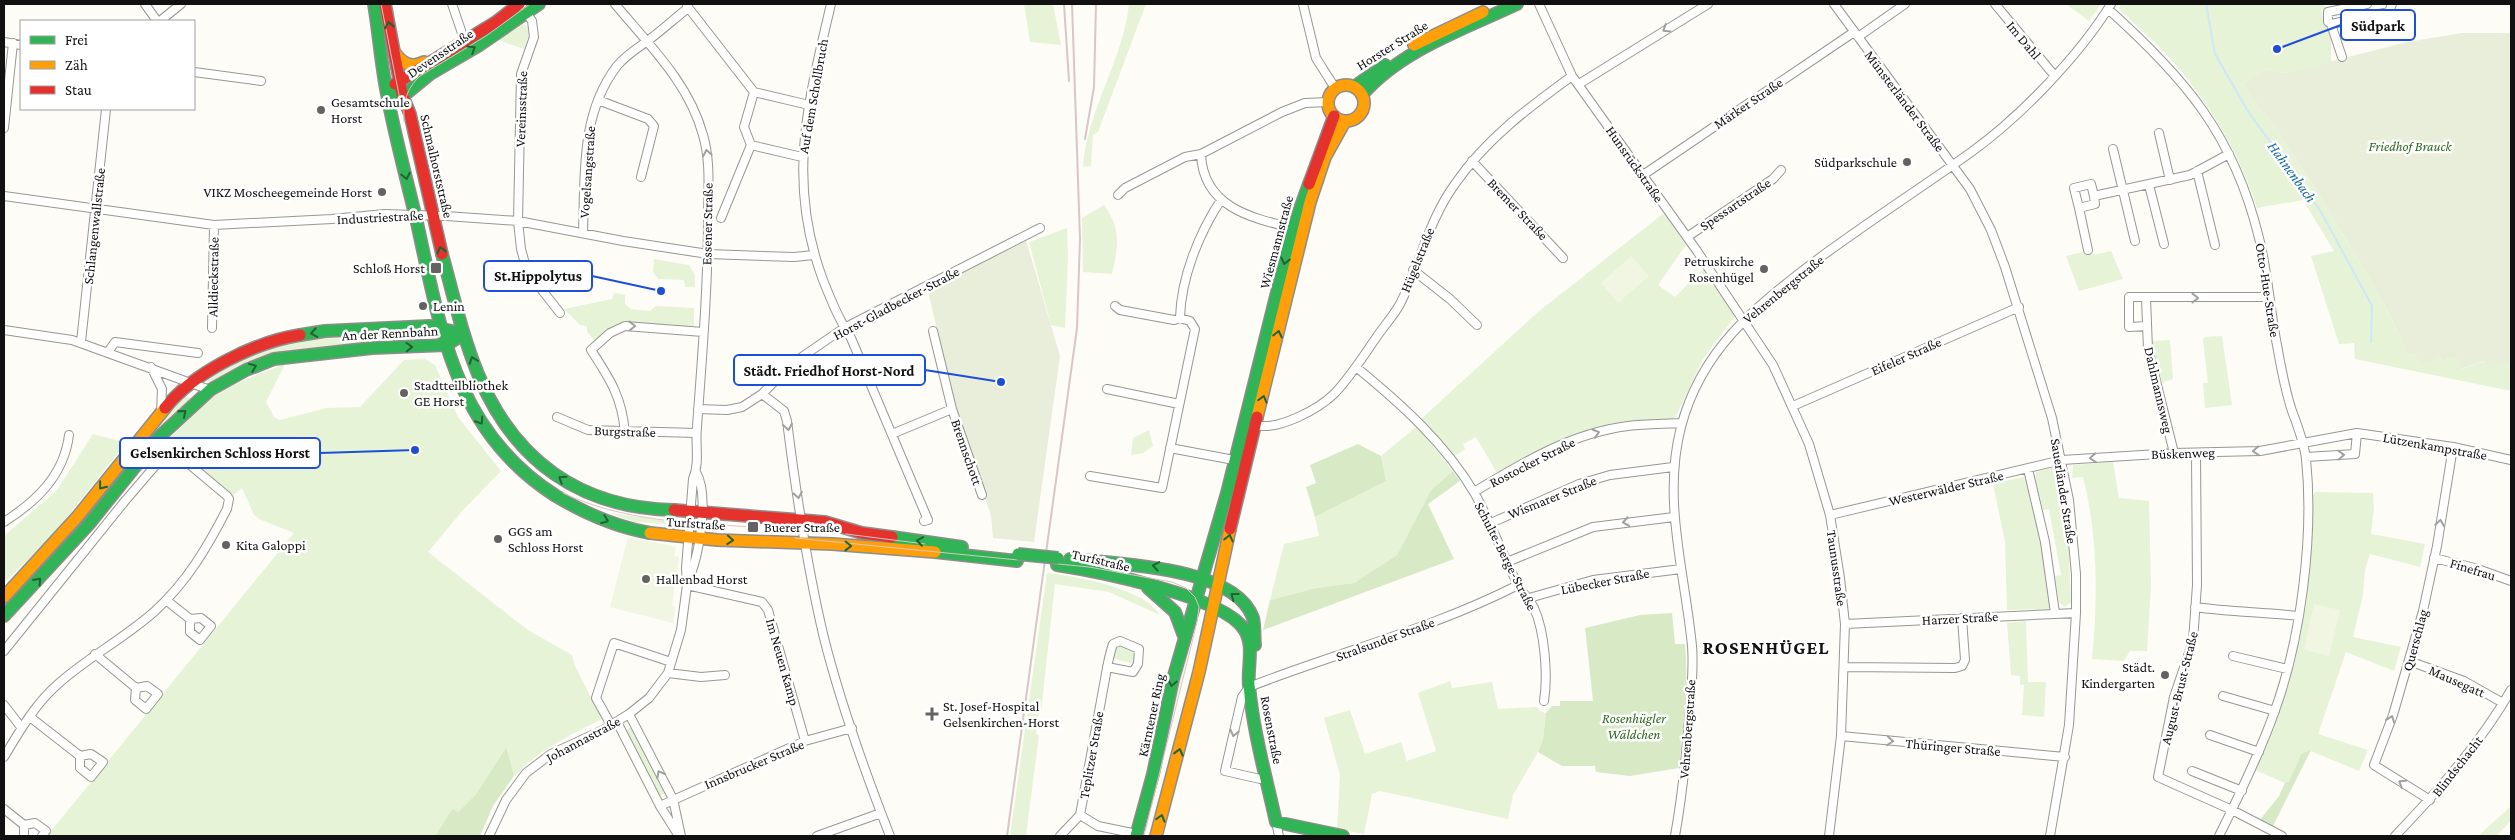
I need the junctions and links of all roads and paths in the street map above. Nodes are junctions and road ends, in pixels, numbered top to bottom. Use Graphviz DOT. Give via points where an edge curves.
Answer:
graph roads {
  1 [pos="145,4"];
  2 [pos="181,4"];
  3 [pos="374,4"];
  4 [pos="385,4"];
  5 [pos="452,4"];
  6 [pos="539,4"];
  7 [pos="616,4"];
  8 [pos="831,4"];
  9 [pos="1303,4"];
  10 [pos="1501,4"];
  11 [pos="1517,4"];
  12 [pos="1539,4"];
  13 [pos="1708,4"];
  14 [pos="1834,4"];
  15 [pos="1906,4"];
  16 [pos="1995,4"];
  17 [pos="2367,4"];
  18 [pos="2392,4"];
  19 [pos="522,6"];
  20 [pos="688,6"];
  21 [pos="2109,7"];
  22 [pos="157,20"];
  23 [pos="159,20"];
  24 [pos="2331,24"];
  25 [pos="1856,35"];
  26 [pos="4,42"];
  27 [pos="465,42"];
  28 [pos="646,42"];
  29 [pos="17,44"];
  30 [pos="394,52"];
  31 [pos="445,55"];
  32 [pos="2342,57"];
  33 [pos="195,72"];
  34 [pos="2054,75"];
  35 [pos="1572,76"];
  36 [pos="399,80"];
  37 [pos="261,81"];
  38 [pos="1579,84"];
  39 [pos="1335,88"];
  40 [pos="1358,91"];
  41 [pos="386,92"];
  42 [pos="754,92"];
  43 [pos="402,94"];
  44 [pos="598,100"];
  45 [pos="1328,102"];
  46 [pos="809,105"];
  47 [pos="106,110"];
  48 [pos="1334,116"];
  49 [pos="1346,121"];
  50 [pos="4,128"];
  51 [pos="2159,133"];
  52 [pos="751,145"];
  53 [pos="2113,148"];
  54 [pos="1201,154"];
  55 [pos="2229,154"];
  56 [pos="802,157"];
  57 [pos="1472,161"];
  58 [pos="1953,165"];
  59 [pos="1781,170"];
  60 [pos="2198,171"];
  61 [pos="1643,175"];
  62 [pos="641,177"];
  63 [pos="2170,180"];
  64 [pos="2150,185"];
  65 [pos="2124,191"];
  66 [pos="1118,195"];
  67 [pos="4,196"];
  68 [pos="2094,196"];
  69 [pos="1221,200"];
  70 [pos="2079,208"];
  71 [pos="95,210"];
  72 [pos="415,214"];
  73 [pos="432,215"];
  74 [pos="721,218"];
  75 [pos="518,221"];
  76 [pos="214,225"];
  77 [pos="1040,228"];
  78 [pos="1293,228"];
  79 [pos="583,233"];
  80 [pos="1687,237"];
  81 [pos="2135,241"];
  82 [pos="2164,244"];
  83 [pos="2215,245"];
  84 [pos="2088,250"];
  85 [pos="708,254"];
  86 [pos="814,255"];
  87 [pos="1563,258"];
  88 [pos="1413,270"];
  89 [pos="2268,297"];
  90 [pos="2146,298"];
  91 [pos="1115,306"];
  92 [pos="2019,307"];
  93 [pos="560,313"];
  94 [pos="1180,318"];
  95 [pos="1744,318"];
  96 [pos="1477,325"];
  97 [pos="2147,326"];
  98 [pos="212,328"];
  99 [pos="442,328"];
  100 [pos="844,328"];
  101 [pos="4,330"];
  102 [pos="933,331"];
  103 [pos="703,332"];
  104 [pos="464,334"];
  105 [pos="82,342"];
  106 [pos="446,345"];
  107 [pos="108,352"];
  108 [pos="198,353"];
  109 [pos="151,367"];
  110 [pos="1356,367"];
  111 [pos="1262,380"];
  112 [pos="191,384"];
  113 [pos="210,390"];
  114 [pos="1107,390"];
  115 [pos="762,394"];
  116 [pos="1179,404"];
  117 [pos="1793,406"];
  118 [pos="698,409"];
  119 [pos="952,410"];
  120 [pos="161,413"];
  121 [pos="557,417"];
  122 [pos="1682,423"];
  123 [pos="1255,429"];
  124 [pos="1241,430"];
  125 [pos="625,433"];
  126 [pos="696,433"];
  127 [pos="892,434"];
  128 [pos="2358,434"];
  129 [pos="69,435"];
  130 [pos="158,438"];
  131 [pos="2304,442"];
  132 [pos="2453,447"];
  133 [pos="1170,448"];
  134 [pos="2174,453"];
  135 [pos="2196,453"];
  136 [pos="174,454"];
  137 [pos="2306,457"];
  138 [pos="1234,460"];
  139 [pos="2062,460"];
  140 [pos="2511,460"];
  141 [pos="1673,468"];
  142 [pos="2028,468"];
  143 [pos="1090,476"];
  144 [pos="1474,492"];
  145 [pos="982,495"];
  146 [pos="697,511"];
  147 [pos="1830,516"];
  148 [pos="1674,517"];
  149 [pos="924,521"];
  150 [pos="4,522"];
  151 [pos="1491,522"];
  152 [pos="803,524"];
  153 [pos="694,538"];
  154 [pos="806,545"];
  155 [pos="948,550"];
  156 [pos="2434,558"];
  157 [pos="1057,562"];
  158 [pos="1507,562"];
  159 [pos="1681,569"];
  160 [pos="1203,579"];
  161 [pos="2511,582"];
  162 [pos="687,585"];
  163 [pos="1518,585"];
  164 [pos="1218,586"];
  165 [pos="1148,588"];
  166 [pos="4,597"];
  167 [pos="1529,598"];
  168 [pos="166,600"];
  169 [pos="1196,600"];
  170 [pos="1214,607"];
  171 [pos="2195,608"];
  172 [pos="2055,613"];
  173 [pos="2076,613"];
  174 [pos="4,616"];
  175 [pos="2298,616"];
  176 [pos="1962,618"];
  177 [pos="190,620"];
  178 [pos="1844,624"];
  179 [pos="1184,636"];
  180 [pos="4,651"];
  181 [pos="95,654"];
  182 [pos="1251,656"];
  183 [pos="2232,656"];
  184 [pos="2409,661"];
  185 [pos="671,662"];
  186 [pos="1107,667"];
  187 [pos="1845,667"];
  188 [pos="2287,669"];
  189 [pos="668,673"];
  190 [pos="725,675"];
  191 [pos="1249,687"];
  192 [pos="136,688"];
  193 [pos="2511,690"];
  194 [pos="2223,696"];
  195 [pos="1544,702"];
  196 [pos="2504,703"];
  197 [pos="4,705"];
  198 [pos="2275,711"];
  199 [pos="629,714"];
  200 [pos="30,717"];
  201 [pos="614,724"];
  202 [pos="21,727"];
  203 [pos="852,728"];
  204 [pos="2210,735"];
  205 [pos="1841,736"];
  206 [pos="805,741"];
  207 [pos="2259,752"];
  208 [pos="80,756"];
  209 [pos="4,757"];
  210 [pos="2065,757"];
  211 [pos="2192,771"];
  212 [pos="1266,779"];
  213 [pos="2242,791"];
  214 [pos="673,799"];
  215 [pos="2430,800"];
  216 [pos="660,806"];
  217 [pos="4,809"];
  218 [pos="2232,810"];
  219 [pos="881,813"];
  220 [pos="1080,815"];
  221 [pos="1276,822"];
  222 [pos="24,825"];
  223 [pos="24,836"];
  224 [pos="42,836"];
  225 [pos="489,836"];
  226 [pos="680,836"];
  227 [pos="817,836"];
  228 [pos="890,836"];
  229 [pos="1060,836"];
  230 [pos="1135,836"];
  231 [pos="1156,836"];
  232 [pos="1279,836"];
  233 [pos="1343,836"];
  234 [pos="1675,836"];
  235 [pos="1829,836"];
  236 [pos="2050,836"];
  237 [pos="2219,836"];
  238 [pos="2282,836"];
  239 [pos="2395,836"];
  1 -- 22 [label="street"];
  2 -- 23 [label="street"];
  3 -- 41 [label="main road"];
  30 -- 4 [label="main road, Schmalhorststraße, one-way"];
  5 -- 27 [label="street"];
  6 -- 19 [label="main road, Devensstraße"];
  7 -- 28 [label="street, Essener Straße"];
  8 -- 46 [label="street, Auf dem Schollbruch"];
  9 -- 39 [label="street" via="1316,58"];
  10 -- 40 [label="main road, Horster Straße" via="1416,44"];
  11 -- 40 [label="main road, Horster Straße" via="1403,60 1369,87"];
  12 -- 35 [label="street, Hunsrückstraße"];
  13 -- 38 [label="street, one-way"];
  14 -- 25 [label="street, Münsterländer Straße"];
  15 -- 25 [label="street, Münsterländer Straße"];
  16 -- 34 [label="street, Im Dahl"];
  17 -- 24 [label="street" via="2328,12"];
  18 -- 24 [label="street" via="2389,12"];
  19 -- 27 [label="main road, Devensstraße"];
  43 -- 19 [label="main road, Devensstraße, one-way"];
  19 -- 75 [label="street, Vereinsstraße" via="532,20 534,37 521,74"];
  20 -- 28 [label="street, Vogelsangstraße"];
  20 -- 42 [label="street"];
  21 -- 34 [label="street, Vehrenbergstraße" via="2081,46"];
  21 -- 55 [label="street, Otto-Hue-Straße" via="2180,79"];
  24 -- 32 [label="street"];
  25 -- 58 [label="street, Münsterländer Straße"];
  25 -- 61 [label="street, Märker Straße"];
  26 -- 29 [label="street"];
  27 -- 31 [label="main road, Devensstraße"];
  28 -- 44 [label="street, Vogelsangstraße" via="617,66"];
  85 -- 28 [label="street, Essener Straße, one-way" via="708,160 703,135 687,95 674,74"];
  29 -- 50 [label="street"];
  30 -- 31 [label="main road, Devensstraße" via="400,60 414,66"];
  30 -- 36 [label="main road, Schmalhorststraße"];
  31 -- 36 [label="main road, Devensstraße"];
  33 -- 37 [label="street"];
  34 -- 58 [label="street, Vehrenbergstraße" via="2015,115"];
  35 -- 38 [label="street, Hunsrückstraße"];
  35 -- 57 [label="street, Hügelstraße" via="1502,129"];
  36 -- 41 [label="main road, Devensstraße"];
  36 -- 43 [label="main road, Schmalhorststraße"];
  38 -- 61 [label="street, Hunsrückstraße"];
  39 -- 40 [label="main road" via="1345,84"];
  39 -- 45 [label="main road"];
  40 -- 49 [label="main road" via="1364,101 1361,112 1353,120"];
  41 -- 43 [label="main road, Devensstraße"];
  41 -- 72 [label="main road, one-way"];
  42 -- 46 [label="street"];
  42 -- 52 [label="street" via="744,127"];
  43 -- 73 [label="main road, Schmalhorststraße" via="414,129"];
  44 -- 62 [label="street" via="648,118 654,126"];
  44 -- 79 [label="street, Vogelsangstraße" via="588,136"];
  45 -- 48 [label="main road"];
  45 -- 54 [label="street" via="1306,103 1282,112"];
  46 -- 56 [label="street, Auf dem Schollbruch"];
  47 -- 71 [label="street, Schlangenwallstraße"];
  48 -- 49 [label="main road"];
  48 -- 78 [label="main road, Wiesmannstraße"];
  111 -- 49 [label="main road, Wiesmannstraße, one-way" via="1310,200 1334,141"];
  51 -- 63 [label="street"];
  52 -- 56 [label="street"];
  52 -- 74 [label="street"];
  53 -- 65 [label="street"];
  54 -- 66 [label="street" via="1185,156 1125,188"];
  54 -- 69 [label="street" via="1202,172"];
  55 -- 60 [label="street"];
  55 -- 89 [label="street, Otto-Hue-Straße" via="2256,224"];
  56 -- 86 [label="street, Auf dem Schollbruch" via="803,194"];
  57 -- 87 [label="street, Bremer Straße"];
  57 -- 88 [label="street, Hügelstraße" via="1436,215"];
  58 -- 92 [label="street, Sauerländer Straße" via="1970,189 1991,230"];
  58 -- 95 [label="street, Vehrenbergstraße" via="1863,225"];
  59 -- 80 [label="street, Spessartstraße" via="1773,179"];
  60 -- 63 [label="street"];
  60 -- 83 [label="street"];
  61 -- 80 [label="street, Hunsrückstraße"];
  63 -- 64 [label="street"];
  64 -- 65 [label="street"];
  64 -- 82 [label="street"];
  65 -- 68 [label="street"];
  65 -- 81 [label="street"];
  67 -- 71 [label="street, Industriestraße"];
  68 -- 70 [label="street" via="2096,204"];
  68 -- 70 [label="street" via="2091,184 2074,188"];
  69 -- 78 [label="street" via="1247,216"];
  69 -- 94 [label="street" via="1192,259"];
  70 -- 84 [label="street"];
  71 -- 76 [label="street, Industriestraße"];
  71 -- 105 [label="street, Schlangenwallstraße"];
  72 -- 73 [label="street, Industriestraße"];
  72 -- 76 [label="street, Industriestraße"];
  72 -- 99 [label="main road"];
  73 -- 75 [label="street, Industriestraße"];
  104 -- 73 [label="main road, Schmalhorststraße, one-way"];
  75 -- 79 [label="street, Industriestraße"];
  75 -- 93 [label="street, Vereinsstraße" via="527,271"];
  76 -- 98 [label="street, Alldieckstraße"];
  77 -- 100 [label="street, Horst-Gladbecker-Straße"];
  78 -- 111 [label="main road, Wiesmannstraße, one-way"];
  79 -- 85 [label="street, Industriestraße"];
  80 -- 95 [label="street, Hunsrückstraße"];
  85 -- 86 [label="street, Industriestraße"];
  85 -- 103 [label="street, Essener Straße"];
  86 -- 100 [label="street, Auf dem Schollbruch"];
  88 -- 96 [label="street"];
  88 -- 110 [label="street, Hügelstraße" via="1400,305"];
  90 -- 89 [label="street, one-way"];
  89 -- 131 [label="street, Otto-Hue-Straße" via="2282,374"];
  90 -- 97 [label="street, Dahlmannsweg"];
  90 -- 97 [label="street" via="2129,297 2129,327"];
  91 -- 94 [label="street" via="1120,310 1156,317"];
  92 -- 117 [label="street, Eifeler Straße"];
  92 -- 139 [label="street, Sauerländer Straße"];
  94 -- 116 [label="street" via="1190,321 1195,329"];
  95 -- 117 [label="street, Taunusstraße"];
  95 -- 122 [label="street, Vehrenbergstraße" via="1717,350 1704,372"];
  97 -- 134 [label="street, Dahlmannsweg" via="2154,378"];
  99 -- 104 [label="main road, An der Rennbahn"];
  99 -- 106 [label="main road, Turfstraße"];
  99 -- 112 [label="main road, An der Rennbahn, one-way" via="325,331 282,338 240,354"];
  100 -- 115 [label="street, Horst-Gladbecker-Straße" via="793,363"];
  100 -- 127 [label="street, Auf dem Schollbruch"];
  101 -- 105 [label="street"];
  102 -- 119 [label="street, Brennschott"];
  103 -- 118 [label="street, Essener Straße"];
  125 -- 103 [label="street, one-way" via="623,411 616,391 591,350 624,326"];
  104 -- 106 [label="main road, An der Rennbahn"];
  146 -- 104 [label="main road, Turfstraße, one-way" via="618,504 587,494 551,472 516,438 500,415 478,374"];
  105 -- 107 [label="street"];
  113 -- 106 [label="main road, An der Rennbahn, one-way" via="274,359 372,348"];
  106 -- 153 [label="main road, Turfstraße, one-way" via="451,366 478,420 509,459 533,481 566,502 621,527"];
  107 -- 108 [label="street" via="115,342"];
  107 -- 109 [label="street"];
  109 -- 112 [label="street"];
  109 -- 120 [label="street" via="162,389"];
  110 -- 123 [label="street, Hügelstraße" via="1334,393 1310,411"];
  110 -- 144 [label="street, Schulte-Berge-Straße" via="1417,422"];
  123 -- 111 [label="main road, one-way"];
  111 -- 124 [label="main road, Kärntener Ring"];
  112 -- 113 [label="street"];
  112 -- 120 [label="main road, An der Rennbahn"];
  130 -- 113 [label="main road, An der Rennbahn, one-way"];
  114 -- 116 [label="street"];
  115 -- 118 [label="street" via="742,407"];
  115 -- 152 [label="street, one-way" via="784,411"];
  116 -- 133 [label="street"];
  117 -- 147 [label="street, Taunusstraße" via="1809,444"];
  118 -- 126 [label="street, Essener Straße"];
  119 -- 127 [label="street, Brennschott"];
  119 -- 145 [label="street, Brennschott"];
  120 -- 166 [label="main road, An der Rennbahn, one-way" via="78,516"];
  121 -- 125 [label="street, Burgstraße" via="588,430"];
  122 -- 141 [label="street, Vehrenbergstraße"];
  144 -- 122 [label="street, Rostocker Straße, one-way" via="1558,445 1581,437 1628,426"];
  123 -- 124 [label="street"];
  164 -- 123 [label="main road, one-way"];
  124 -- 138 [label="main road, Kärntener Ring"];
  125 -- 126 [label="street, Burgstraße"];
  126 -- 146 [label="street, Essener Straße" via="696,472 693,479"];
  127 -- 149 [label="street, Auf dem Schollbruch" via="928,520"];
  128 -- 131 [label="street, Lützenkampstraße"];
  128 -- 132 [label="street, Lützenkampstraße"];
  137 -- 128 [label="street, one-way" via="2355,454"];
  129 -- 150 [label="street" via="67,454 55,477 36,498"];
  130 -- 136 [label="street"];
  174 -- 130 [label="main road, An der Rennbahn, one-way" via="89,524"];
  131 -- 135 [label="street, Büskenweg, one-way" via="2260,451"];
  131 -- 137 [label="street, Otto-Hue-Straße"];
  132 -- 140 [label="street, Lützenkampstraße"];
  156 -- 132 [label="street, Querschlag, one-way"];
  133 -- 138 [label="street"];
  133 -- 143 [label="street" via="1162,488"];
  134 -- 135 [label="street, Büskenweg"];
  134 -- 139 [label="street, Büskenweg, one-way"];
  135 -- 171 [label="street, August-Brust-Straße"];
  136 -- 168 [label="street" via="229,499 227,509 197,563"];
  136 -- 180 [label="street" via="156,466 125,501"];
  137 -- 175 [label="street, Otto-Hue-Straße" via="2307,528"];
  138 -- 160 [label="main road, Kärntener Ring"];
  139 -- 142 [label="street, Westerwälder Straße"];
  139 -- 173 [label="street, Sauerländer Straße" via="2076,574"];
  141 -- 148 [label="street, Vehrenbergstraße"];
  141 -- 151 [label="street, Wismarer Straße" via="1610,475 1578,484"];
  142 -- 147 [label="street, Westerwälder Straße"];
  142 -- 172 [label="street, Sauerländer Straße" via="2045,542"];
  144 -- 151 [label="street, Schulte-Berge-Straße"];
  146 -- 152 [label="main road, Turfstraße"];
  146 -- 153 [label="street, Johannastraße"];
  147 -- 178 [label="street, Taunusstraße"];
  148 -- 158 [label="street, one-way" via="1593,527"];
  148 -- 159 [label="street, Vehrenbergstraße"];
  151 -- 158 [label="street, Schulte-Berge-Straße"];
  152 -- 154 [label="street"];
  155 -- 152 [label="main road, Turfstraße, one-way" via="862,533 825,522"];
  153 -- 154 [label="main road, Turfstraße, one-way"];
  153 -- 162 [label="street, Johannastraße" via="686,568"];
  154 -- 155 [label="main road, Turfstraße, one-way"];
  154 -- 203 [label="street" via="824,639"];
  155 -- 157 [label="main road, Turfstraße, bridge"];
  156 -- 161 [label="street, Finefrau" via="2476,568"];
  156 -- 184 [label="street, Querschlag"];
  160 -- 157 [label="main road, Turfstraße, one-way" via="1146,564"];
  157 -- 165 [label="main road, Turfstraße"];
  158 -- 163 [label="street, Schulte-Berge-Straße"];
  159 -- 167 [label="street, Lübecker Straße" via="1593,580"];
  159 -- 234 [label="street, Vehrenbergstraße" via="1692,649 1692,679 1685,771"];
  160 -- 164 [label="main road"];
  160 -- 169 [label="main road, Kärntener Ring"];
  162 -- 185 [label="street, Johannastraße" via="681,630"];
  162 -- 206 [label="street, Im Neuen Kamp" via="762,602 768,610"];
  163 -- 167 [label="street, Schulte-Berge-Straße"];
  163 -- 191 [label="street, Stralsunder Straße" via="1402,634"];
  164 -- 170 [label="main road"];
  182 -- 164 [label="main road, Rosenstraße, one-way" via="1255,640 1250,614 1240,600"];
  165 -- 169 [label="main road, Turfstraße"];
  165 -- 179 [label="main road" via="1175,610"];
  167 -- 195 [label="street, Schulte-Berge-Straße" via="1541,633 1546,689"];
  168 -- 177 [label="street"];
  168 -- 181 [label="street" via="129,632"];
  169 -- 170 [label="main road"];
  169 -- 179 [label="main road, Kärntener Ring"];
  170 -- 182 [label="main road, Rosenstraße" via="1226,612 1244,628"];
  231 -- 170 [label="main road, one-way"];
  171 -- 175 [label="street"];
  171 -- 218 [label="street, August-Brust-Straße" via="2193,641 2174,697 2158,777"];
  172 -- 173 [label="street, Harzer Straße"];
  172 -- 176 [label="street, Harzer Straße"];
  173 -- 210 [label="street, Sauerländer Straße"];
  175 -- 188 [label="street, Otto-Hue-Straße"];
  176 -- 178 [label="street, Harzer Straße"];
  176 -- 187 [label="street" via="1965,660 1962,666"];
  178 -- 187 [label="street, Taunusstraße"];
  179 -- 230 [label="main road, Kärntener Ring, one-way" via="1154,774"];
  181 -- 192 [label="street"];
  181 -- 200 [label="street" via="56,685"];
  182 -- 191 [label="main road, Rosenstraße"];
  183 -- 188 [label="street"];
  184 -- 196 [label="street, Mausegatt" via="2464,681"];
  215 -- 184 [label="street, Querschlag, one-way" via="2374,765"];
  185 -- 189 [label="street, Johannastraße"];
  185 -- 201 [label="street" via="614,643 596,698"];
  186 -- 186 [label="street, Teplitzer Straße" via="1133,672 1138,664 1139,649 1131,644 1115,642"];
  186 -- 220 [label="street, Teplitzer Straße"];
  187 -- 205 [label="street, Taunusstraße"];
  188 -- 198 [label="street, Otto-Hue-Straße"];
  189 -- 190 [label="street" via="701,677"];
  189 -- 199 [label="street, Johannastraße" via="649,698"];
  191 -- 212 [label="main road, Rosenstraße"];
  191 -- 212 [label="street, Rosenstraße, one-way" via="1242,697 1225,770"];
  193 -- 196 [label="street, Blindschacht"];
  194 -- 198 [label="street"];
  196 -- 215 [label="street, Blindschacht"];
  197 -- 202 [label="street"];
  198 -- 207 [label="street, Otto-Hue-Straße"];
  199 -- 201 [label="street, Johannastraße"];
  214 -- 199 [label="street, one-way"];
  200 -- 202 [label="street"];
  200 -- 208 [label="street"];
  201 -- 216 [label="street"];
  201 -- 225 [label="street, Johannastraße" via="551,754 526,772 506,800"];
  202 -- 209 [label="street"];
  203 -- 206 [label="street, Innsbrucker Straße"];
  203 -- 219 [label="street"];
  204 -- 207 [label="street"];
  205 -- 210 [label="street, Thüringer Straße, one-way"];
  205 -- 235 [label="street, Taunusstraße"];
  206 -- 214 [label="street, Innsbrucker Straße"];
  207 -- 213 [label="street, Otto-Hue-Straße"];
  210 -- 236 [label="street, Sauerländer Straße"];
  211 -- 213 [label="street"];
  212 -- 221 [label="main road, Rosenstraße"];
  213 -- 218 [label="street, Otto-Hue-Straße"];
  214 -- 216 [label="street, Innsbrucker Straße"];
  214 -- 226 [label="street"];
  215 -- 239 [label="street, Blindschacht"];
  216 -- 226 [label="street"];
  217 -- 222 [label="street"];
  218 -- 237 [label="street, Otto-Hue-Straße"];
  218 -- 238 [label="street"];
  219 -- 227 [label="street"];
  219 -- 228 [label="street"];
  220 -- 229 [label="street"];
  220 -- 230 [label="street, Teplitzer Straße" via="1098,826"];
  221 -- 232 [label="street, Rosenstraße"];
  221 -- 233 [label="main road"];
  222 -- 223 [label="street"];
  222 -- 224 [label="street" via="35,823 46,832"];
}
